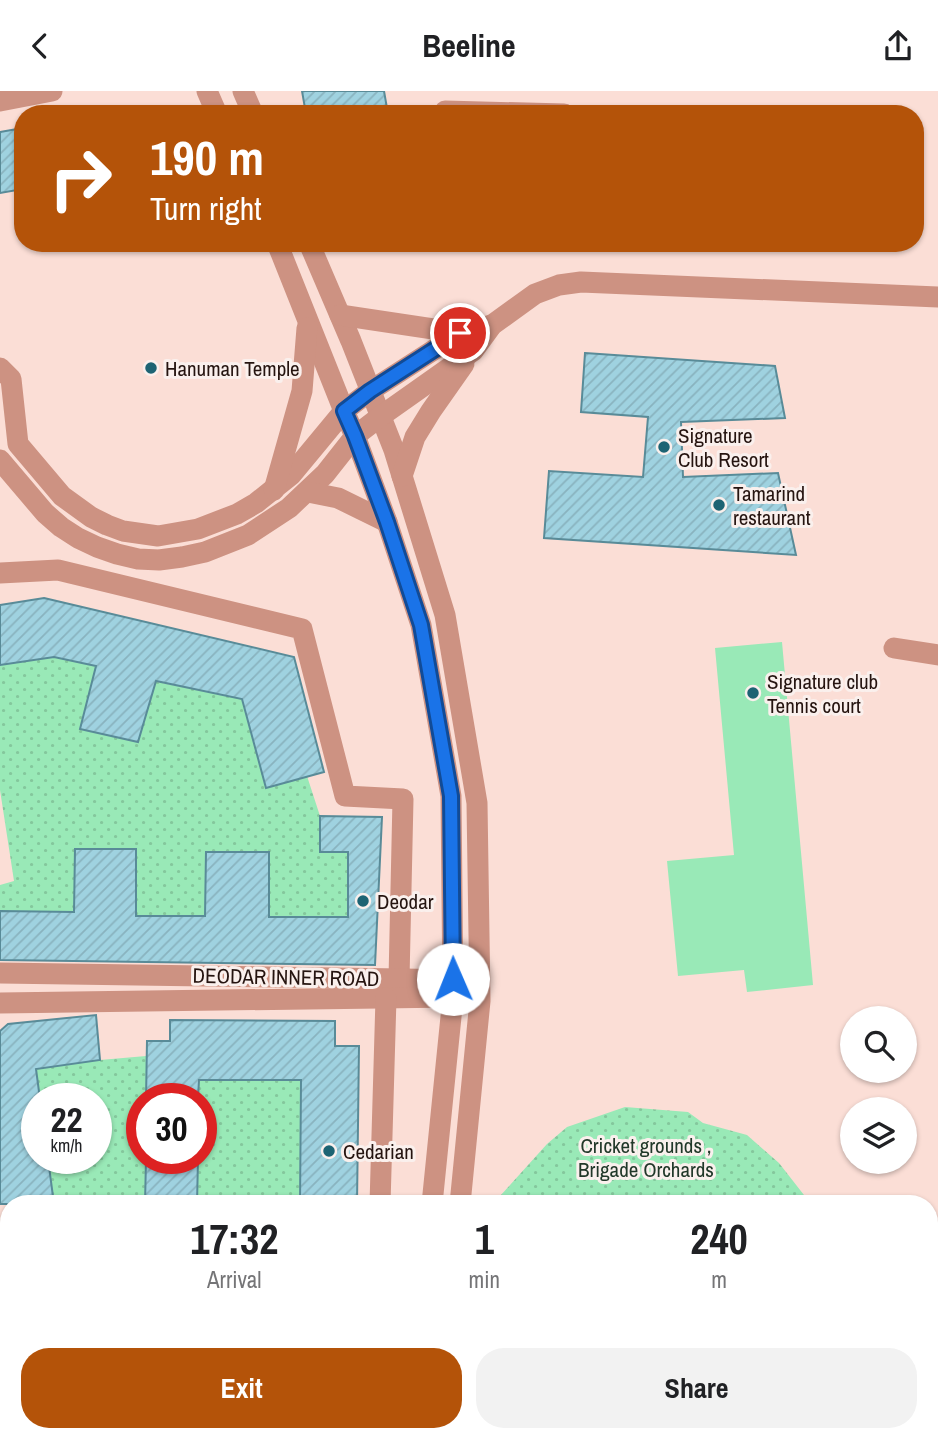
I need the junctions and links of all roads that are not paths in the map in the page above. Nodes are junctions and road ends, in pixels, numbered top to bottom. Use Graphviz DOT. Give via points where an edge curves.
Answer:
graph roads {
  1 [pos="52,91"];
  2 [pos="0,101"];
  3 [pos="280,252"];
  4 [pos="313,252"];
  5 [pos="938,297"];
  6 [pos="340,315"];
  7 [pos="308,322"];
  8 [pos="492,325"];
  9 [pos="460,333"];
  10 [pos="473,351"];
  11 [pos="0,368"];
  12 [pos="370,391"];
  13 [pos="344,411"];
  14 [pos="381,416"];
  15 [pos="8,431"];
  16 [pos="355,436"];
  17 [pos="0,460"];
  18 [pos="402,476"];
  19 [pos="274,490"];
  20 [pos="308,492"];
  21 [pos="387,522"];
  22 [pos="0,573"];
  23 [pos="894,648"];
  24 [pos="938,655"];
  25 [pos="0,973"];
  26 [pos="398,979"];
  27 [pos="453,988"];
  28 [pos="480,991"];
  29 [pos="386,998"];
  30 [pos="0,1003"];
  31 [pos="380,1195"];
  32 [pos="433,1195"];
  33 [pos="461,1195"];
  1 -- 2 [label="street"];
  3 -- 7 [label="street"];
  4 -- 6 [label="street"];
  5 -- 8 [label="street" via="581,282 535,295"];
  6 -- 9 [label="street"];
  6 -- 12 [label="street"];
  7 -- 13 [label="street"];
  7 -- 19 [label="street" via="302,391"];
  8 -- 9 [label="street"];
  8 -- 10 [label="street"];
  9 -- 12 [label="street"];
  10 -- 14 [label="street"];
  10 -- 18 [label="street" via="415,437"];
  11 -- 15 [label="street" via="11,379"];
  12 -- 13 [label="street"];
  12 -- 14 [label="street"];
  13 -- 16 [label="street"];
  13 -- 19 [label="street"];
  14 -- 16 [label="street"];
  14 -- 18 [label="street"];
  15 -- 19 [label="street" via="62,496 91,517 132,533 158,536 198,529 237,514"];
  16 -- 20 [label="street"];
  16 -- 21 [label="street"];
  17 -- 20 [label="street" via="61,527 97,547 138,559 182,557 227,544 270,523"];
  18 -- 28 [label="street" via="445,615 477,803"];
  20 -- 21 [label="street" via="338,498"];
  21 -- 27 [label="street" via="421,625 451,796"];
  22 -- 26 [label="street, DEODAR INNER ROAD" via="58,570 302,629 345,796 403,799"];
  23 -- 24 [label="street"];
  25 -- 26 [label="street, DEODAR INNER ROAD"];
  26 -- 27 [label="street"];
  27 -- 28 [label="street"];
  27 -- 29 [label="street"];
  27 -- 32 [label="street"];
  28 -- 33 [label="street"];
  29 -- 30 [label="street"];
  29 -- 31 [label="street"];
}
